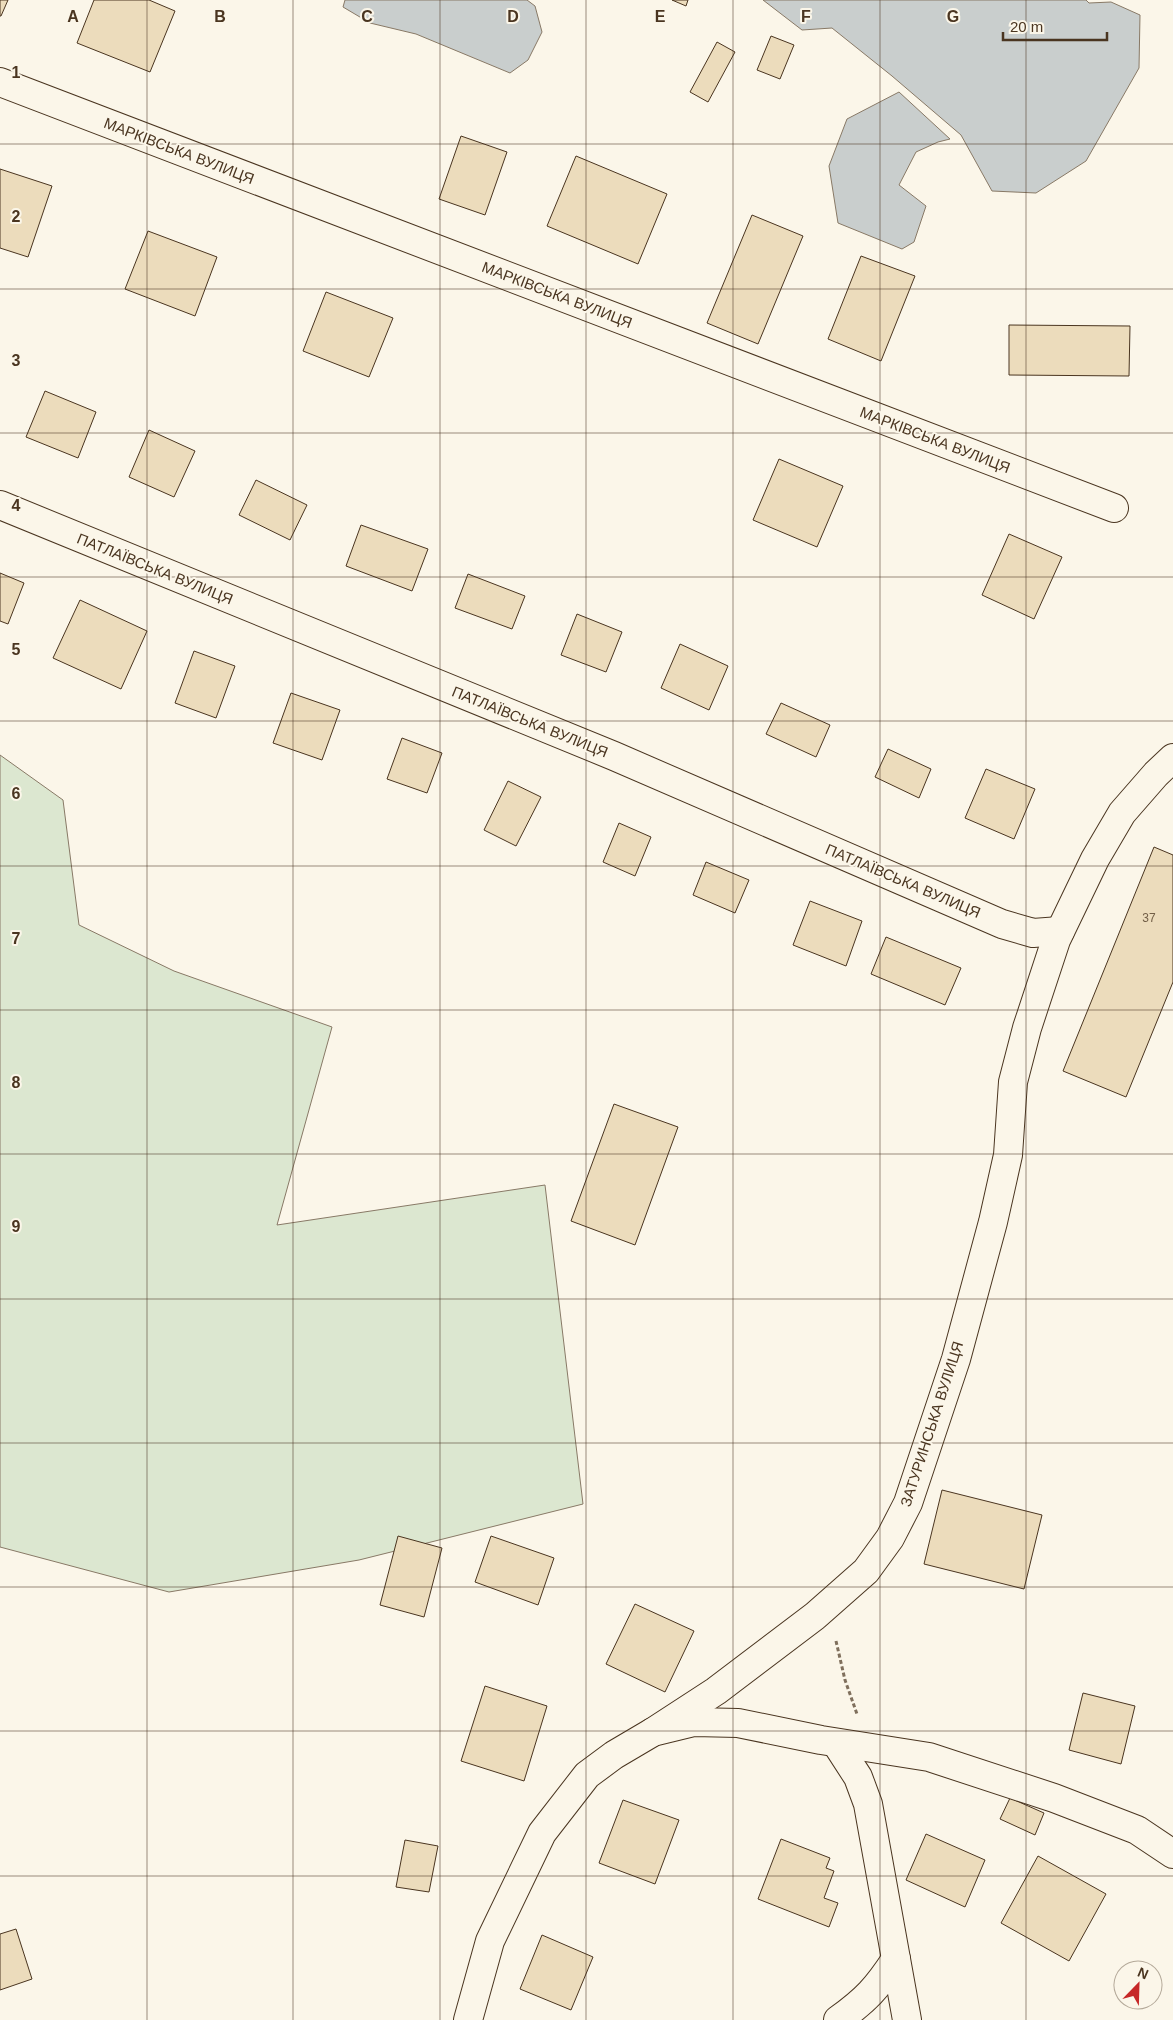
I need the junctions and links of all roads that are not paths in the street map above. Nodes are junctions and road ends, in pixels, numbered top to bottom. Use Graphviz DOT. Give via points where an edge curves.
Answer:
graph roads {
  1 [pos="0,82"];
  2 [pos="0,505"];
  3 [pos="1114,508"];
  4 [pos="1173,758"];
  5 [pos="1060,931"];
  6 [pos="653,1732"];
  7 [pos="836,1743"];
  8 [pos="1173,1854"];
  9 [pos="896,1959"];
  10 [pos="468,2020"];
  11 [pos="838,2020"];
  12 [pos="907,2020"];
  1 -- 3 [label="street, МАРКІВСЬКА ВУЛИЦЯ"];
  2 -- 5 [label="street, ПАТЛАЇВСЬКА ВУЛИЦЯ" via="614,756 1002,924 1033,934"];
  4 -- 5 [label="street" via="1122,813 1095,859"];
  5 -- 6 [label="street, ЗАТУРИНСЬКА ВУЛИЦЯ" via="1027,1028 1014,1082 1008,1155 993,1222 956,1359 908,1503 890,1538 866,1571 815,1616 716,1691"];
  6 -- 7 [label="street, ЗАТУРИНСЬКА ВУЛИЦЯ" via="694,1722 738,1723"];
  6 -- 10 [label="street, ЗАТУРИНСЬКА ВУЛИЦЯ" via="587,1775 542,1833 490,1941"];
  7 -- 8 [label="street, ЗАТУРИНСЬКА ВУЛИЦЯ" via="929,1757 1054,1798 1136,1830"];
  7 -- 9 [label="street" via="858,1777 868,1804"];
  9 -- 11 [label="street" via="861,2004"];
  9 -- 12 [label="street"];
}
